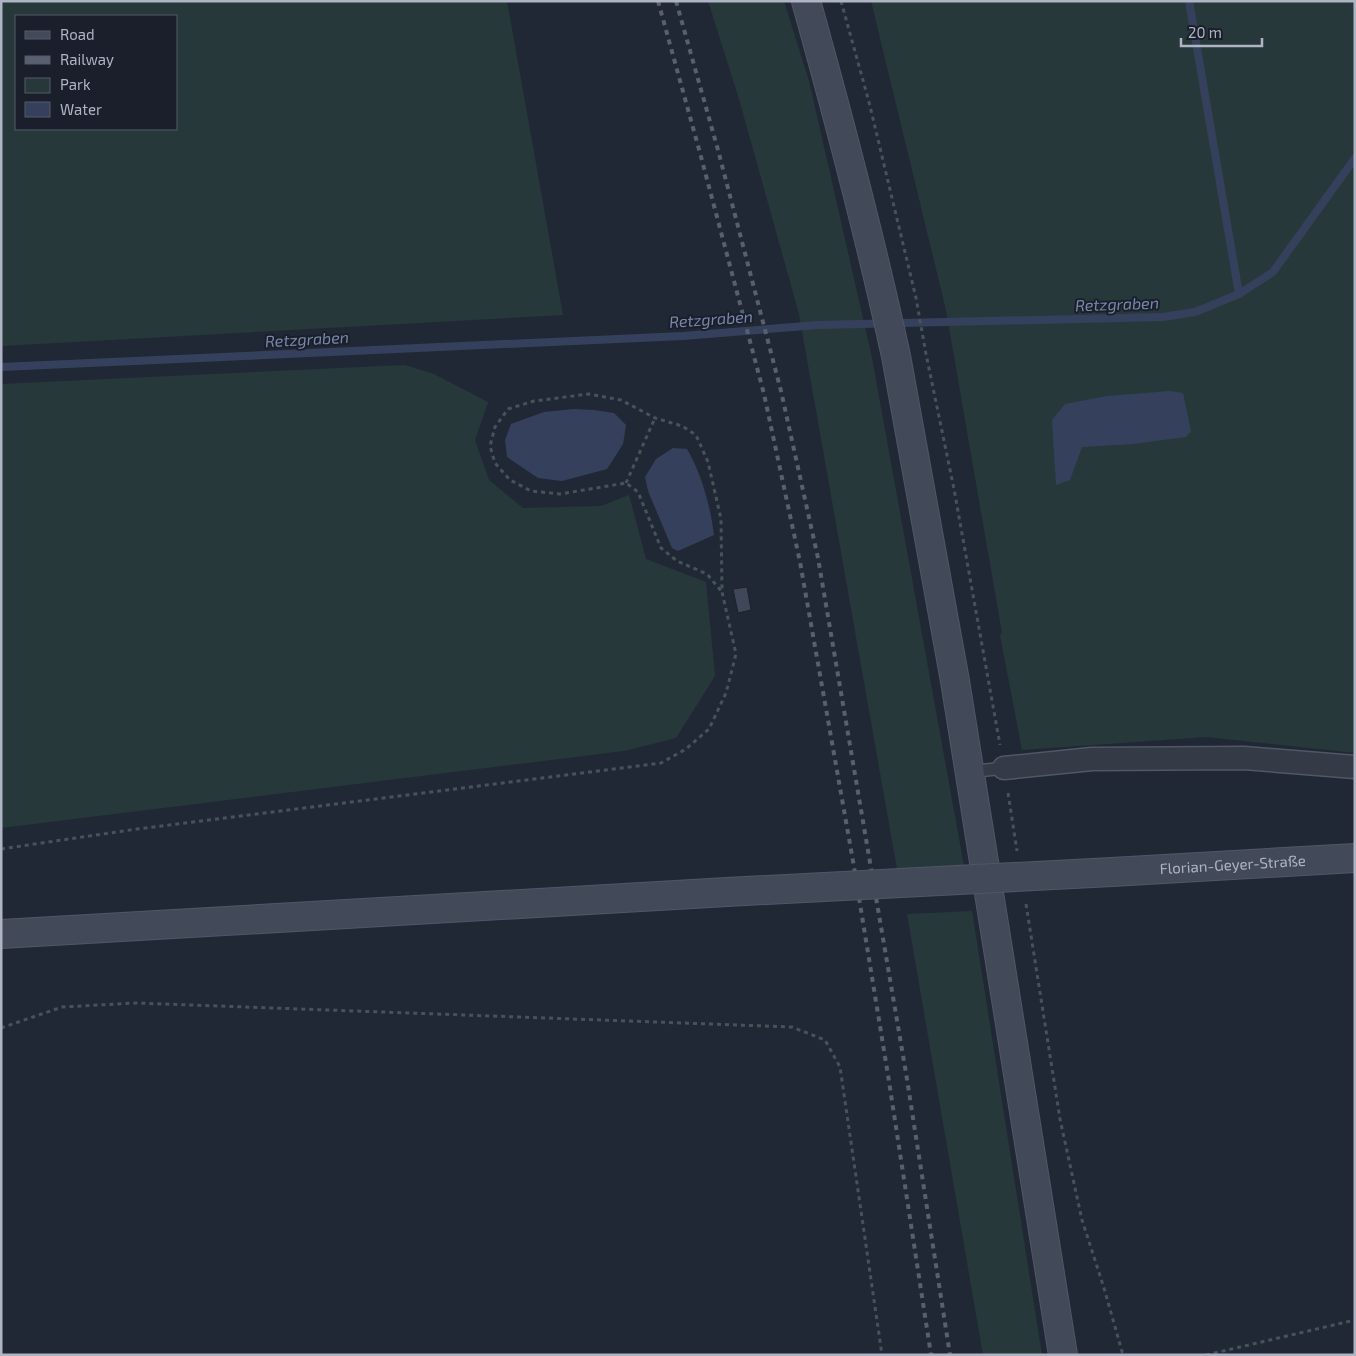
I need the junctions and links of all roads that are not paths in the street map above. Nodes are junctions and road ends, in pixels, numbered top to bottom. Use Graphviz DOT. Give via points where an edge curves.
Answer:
graph roads {
  1 [pos="806,1"];
  2 [pos="1004,768"];
  3 [pos="1355,768"];
  4 [pos="969,772"];
  5 [pos="1355,858"];
  6 [pos="1,934"];
  7 [pos="1063,1355"];
  1 -- 4 [label="main road" via="838,114 896,356"];
  2 -- 3 [label="street" via="1092,759 1244,758"];
  2 -- 4 [label="lane"];
  4 -- 7 [label="main road"];
  5 -- 6 [label="main road, Florian-Geyer-Straße, bridge"];
}
